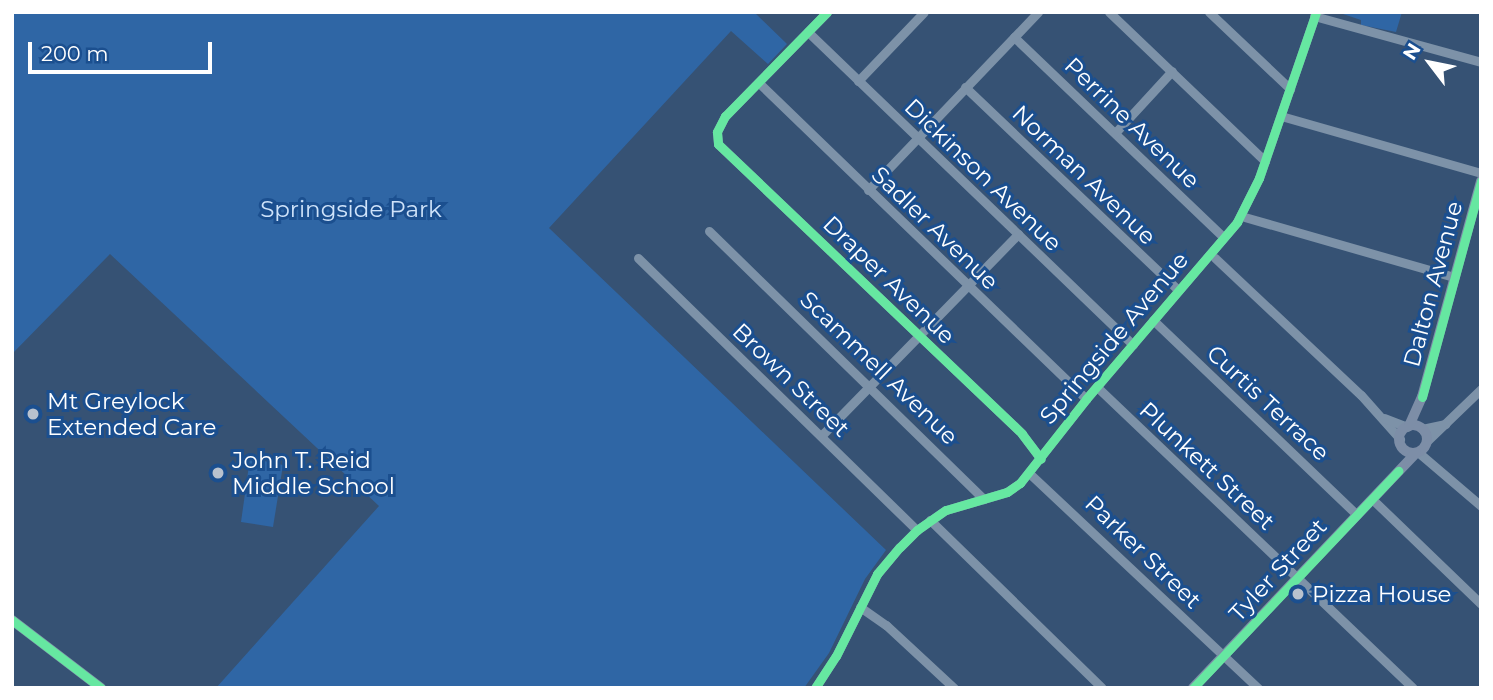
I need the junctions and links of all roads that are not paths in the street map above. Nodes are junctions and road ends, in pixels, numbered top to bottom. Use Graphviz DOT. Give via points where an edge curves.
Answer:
graph roads {
  1 [pos="827,12"];
  2 [pos="924,12"];
  3 [pos="1038,12"];
  4 [pos="1109,12"];
  5 [pos="1209,12"];
  6 [pos="1315,14"];
  7 [pos="808,32"];
  8 [pos="1014,37"];
  9 [pos="1481,62"];
  10 [pos="1172,72"];
  11 [pos="858,81"];
  12 [pos="759,83"];
  13 [pos="965,87"];
  14 [pos="1290,89"];
  15 [pos="1281,116"];
  16 [pos="1115,133"];
  17 [pos="918,138"];
  18 [pos="1265,161"];
  19 [pos="1481,173"];
  20 [pos="1481,181"];
  21 [pos="869,190"];
  22 [pos="1241,216"];
  23 [pos="709,231"];
  24 [pos="1018,234"];
  25 [pos="1223,237"];
  26 [pos="638,258"];
  27 [pos="1215,258"];
  28 [pos="1454,277"];
  29 [pos="967,285"];
  30 [pos="1178,290"];
  31 [pos="1153,320"];
  32 [pos="918,335"];
  33 [pos="1133,345"];
  34 [pos="871,386"];
  35 [pos="1097,387"];
  36 [pos="1481,388"];
  37 [pos="1086,400"];
  38 [pos="1382,418"];
  39 [pos="1447,424"];
  40 [pos="1415,427"];
  41 [pos="822,435"];
  42 [pos="1401,443"];
  43 [pos="1422,448"];
  44 [pos="1041,459"];
  45 [pos="1030,474"];
  46 [pos="1391,479"];
  47 [pos="984,499"];
  48 [pos="1372,499"];
  49 [pos="1481,506"];
  50 [pos="1357,515"];
  51 [pos="930,520"];
  52 [pos="917,530"];
  53 [pos="1298,577"];
  54 [pos="1481,604"];
  55 [pos="860,607"];
  56 [pos="12,620"];
  57 [pos="1224,655"];
  58 [pos="101,688"];
  59 [pos="815,688"];
  60 [pos="954,688"];
  61 [pos="1102,688"];
  62 [pos="1192,688"];
  63 [pos="1258,688"];
  64 [pos="1413,688"];
  1 -- 7 [label="street"];
  2 -- 11 [label="street"];
  3 -- 8 [label="street"];
  4 -- 10 [label="street"];
  5 -- 14 [label="street"];
  6 -- 9 [label="street"];
  6 -- 14 [label="street, Springside Avenue"];
  7 -- 11 [label="street, Dickinson Avenue"];
  7 -- 12 [label="street"];
  8 -- 13 [label="street"];
  8 -- 16 [label="street, Perrine Avenue"];
  10 -- 16 [label="street"];
  10 -- 18 [label="street"];
  11 -- 17 [label="street, Dickinson Avenue"];
  12 -- 21 [label="street, Sadler Avenue"];
  12 -- 32 [label="street, Draper Avenue" via="718,128 718,144"];
  13 -- 17 [label="street"];
  13 -- 30 [label="street, Norman Avenue"];
  14 -- 15 [label="street, Springside Avenue"];
  15 -- 18 [label="street, Springside Avenue"];
  15 -- 19 [label="street"];
  16 -- 25 [label="street, Perrine Avenue"];
  17 -- 21 [label="street"];
  17 -- 24 [label="street, Dickinson Avenue"];
  18 -- 22 [label="street, Springside Avenue"];
  20 -- 28 [label="main road, Dalton Avenue"];
  21 -- 29 [label="street, Sadler Avenue"];
  22 -- 25 [label="street, Springside Avenue"];
  22 -- 28 [label="street"];
  23 -- 34 [label="street, Scammell Avenue"];
  24 -- 29 [label="street"];
  24 -- 33 [label="street, Dickinson Avenue"];
  25 -- 30 [label="street, Springside Avenue"];
  26 -- 41 [label="street, Brown Street"];
  27 -- 38 [label="street"];
  28 -- 40 [label="main road, Dalton Avenue"];
  29 -- 32 [label="street"];
  29 -- 37 [label="street, Sadler Avenue"];
  30 -- 31 [label="street, Springside Avenue"];
  31 -- 33 [label="street, Springside Avenue"];
  31 -- 50 [label="street, Curtis Terrace"];
  32 -- 34 [label="street"];
  32 -- 44 [label="street, Draper Avenue" via="1022,434"];
  33 -- 35 [label="street, Springside Avenue"];
  34 -- 41 [label="street"];
  34 -- 47 [label="street, Scammell Avenue"];
  35 -- 37 [label="street, Springside Avenue"];
  35 -- 53 [label="street, Plunkett Street"];
  36 -- 39 [label="street, Tyler Street"];
  37 -- 44 [label="street, Springside Avenue"];
  38 -- 40 [label="street"];
  38 -- 42 [label="street"];
  39 -- 40 [label="street"];
  39 -- 43 [label="street, Tyler Street"];
  40 -- 42 [label="main road, Dalton Avenue"];
  40 -- 43 [label="main road"];
  41 -- 52 [label="street, Brown Street"];
  42 -- 43 [label="main road"];
  42 -- 46 [label="main road, Tyler Street"];
  43 -- 46 [label="main road, Tyler Street"];
  43 -- 49 [label="street"];
  44 -- 45 [label="street, Springside Avenue"];
  45 -- 47 [label="street, Springside Avenue" via="1007,492"];
  45 -- 57 [label="street, Parker Street"];
  46 -- 48 [label="main road, Tyler Street"];
  47 -- 51 [label="street, Springside Avenue" via="964,503"];
  48 -- 50 [label="main road, Tyler Street"];
  48 -- 54 [label="street"];
  50 -- 53 [label="main road, Tyler Street"];
  51 -- 52 [label="street, Springside Avenue"];
  51 -- 61 [label="street"];
  52 -- 55 [label="street, Springside Avenue" via="877,574"];
  53 -- 57 [label="main road, Tyler Street"];
  53 -- 64 [label="street, Plunkett Street"];
  55 -- 59 [label="street, Springside Avenue"];
  55 -- 60 [label="street" via="887,625"];
  56 -- 58 [label="main road"];
  57 -- 62 [label="main road, Tyler Street"];
  57 -- 63 [label="street, Parker Street"];
}
